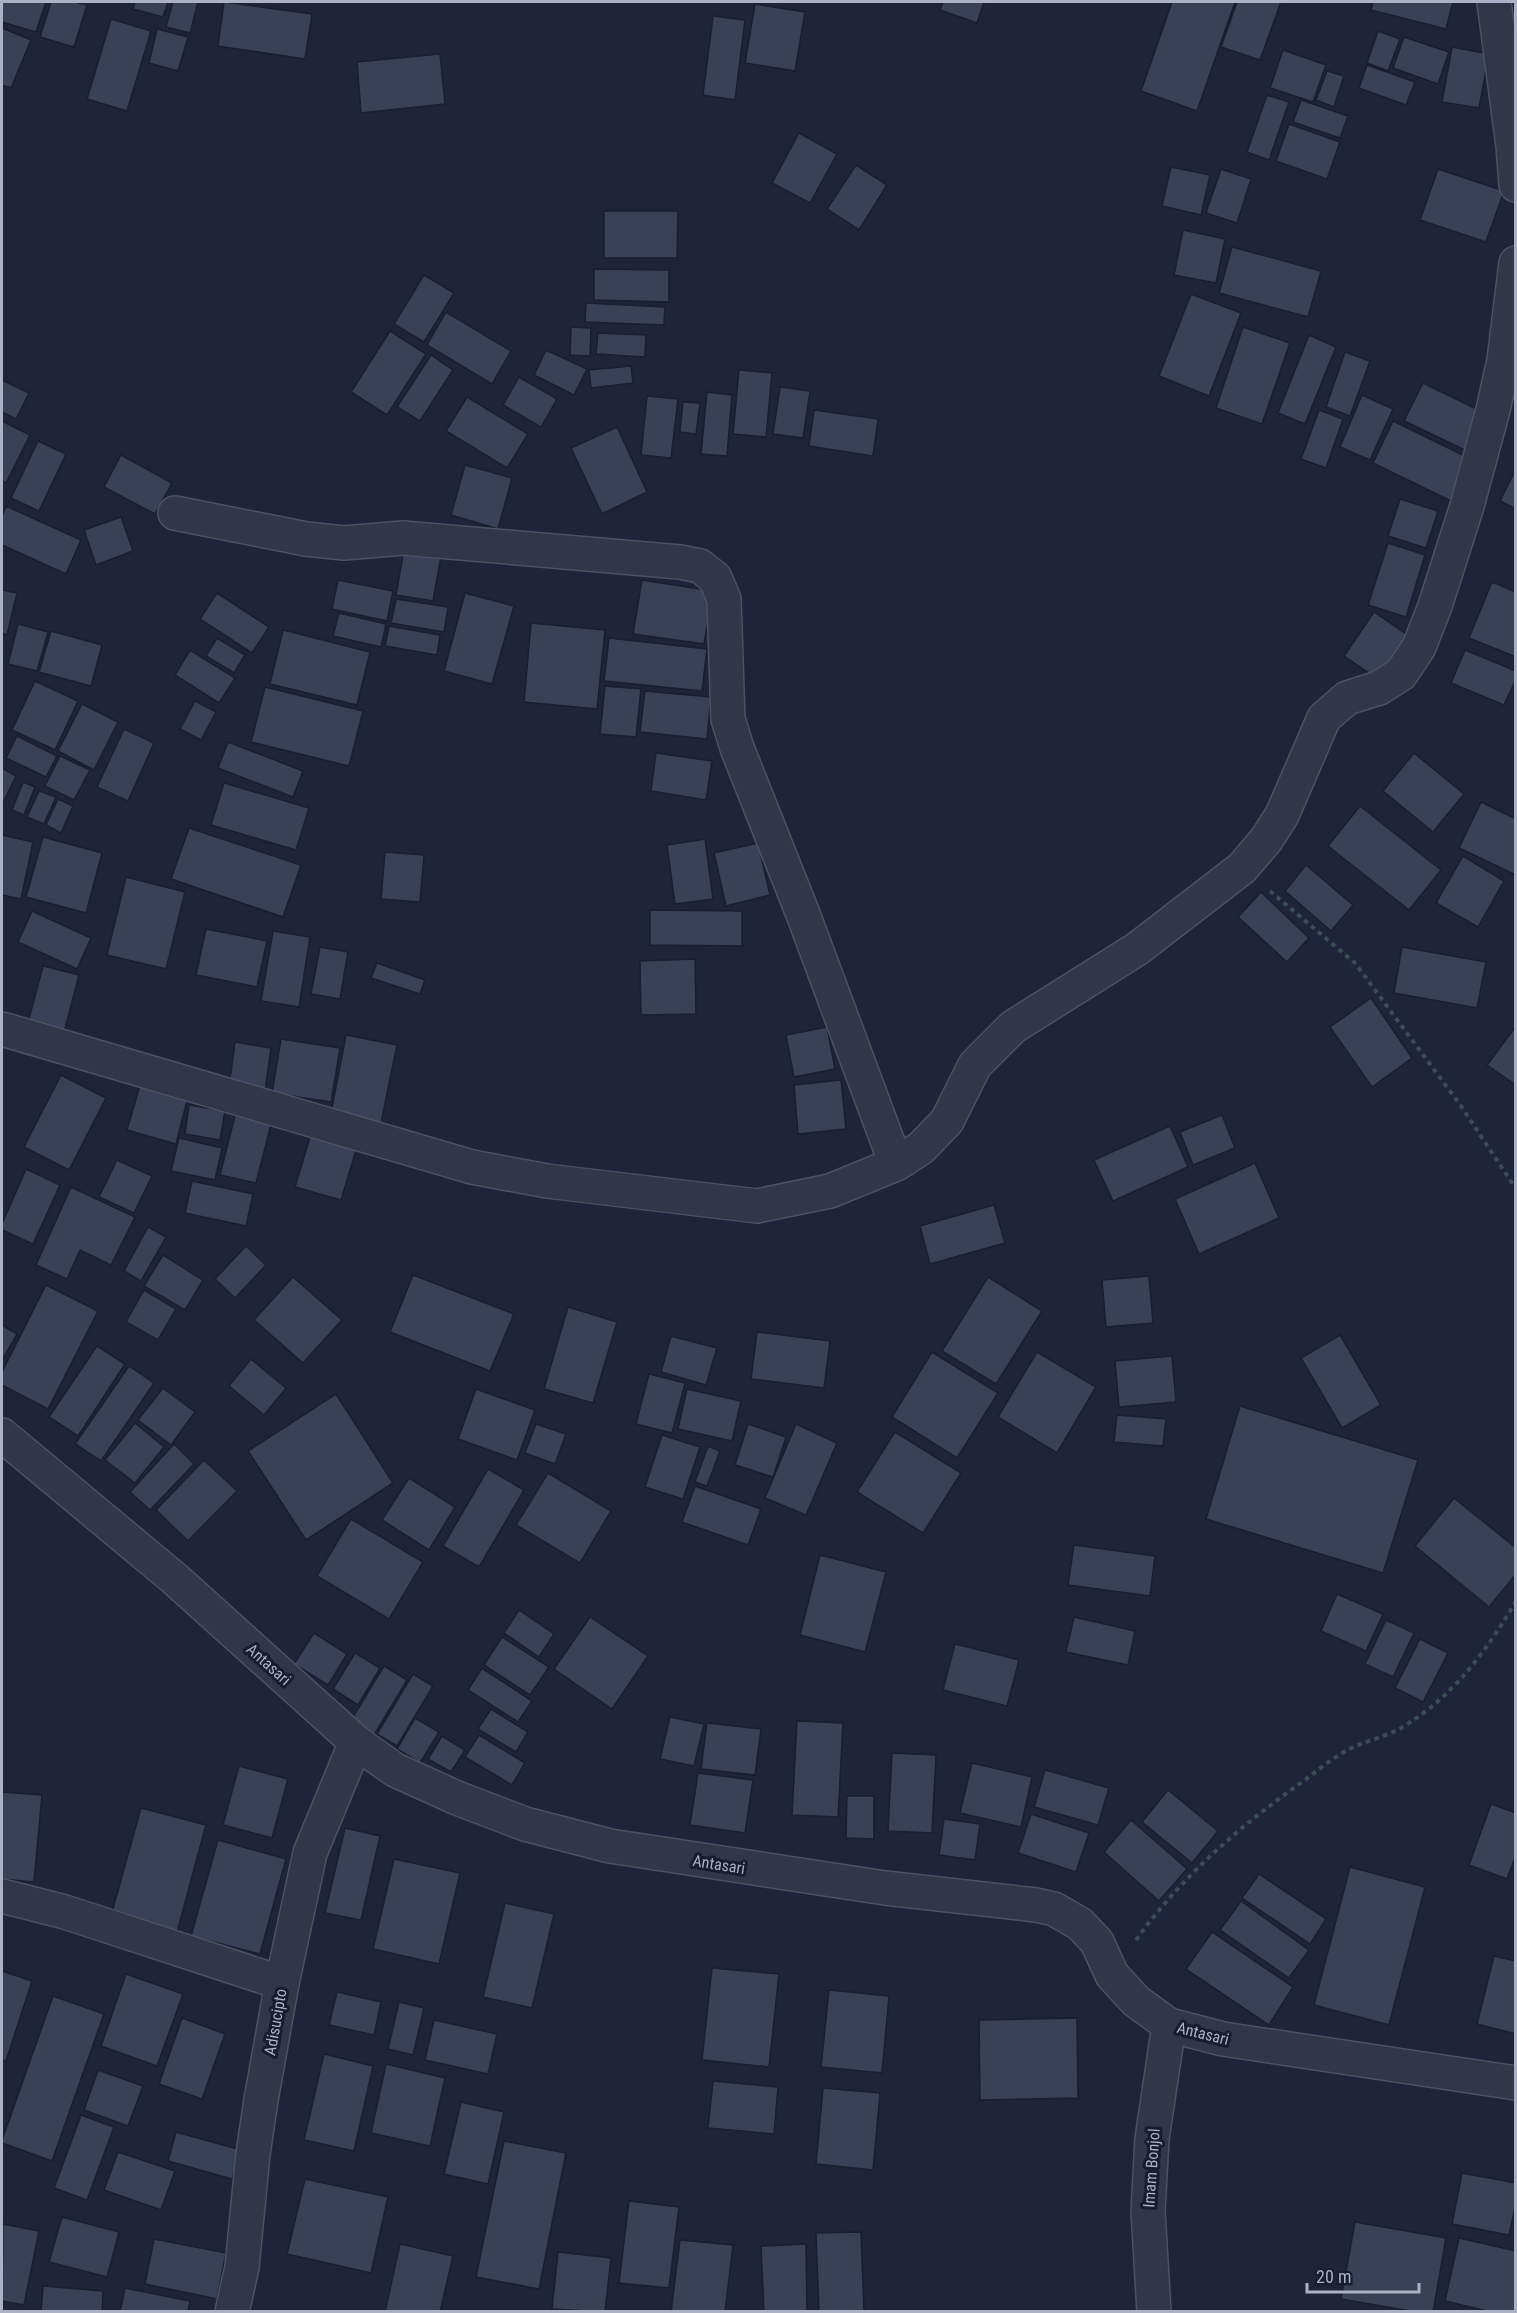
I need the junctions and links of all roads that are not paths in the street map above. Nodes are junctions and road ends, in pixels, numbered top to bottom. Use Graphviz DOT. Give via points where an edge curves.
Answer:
graph roads {
  1 [pos="1494,2"];
  2 [pos="1515,185"];
  3 [pos="1515,263"];
  4 [pos="175,513"];
  5 [pos="2,1029"];
  6 [pos="896,1164"];
  7 [pos="2,1435"];
  8 [pos="356,1742"];
  9 [pos="2,1896"];
  10 [pos="282,1983"];
  11 [pos="1169,2025"];
  12 [pos="1515,2084"];
  13 [pos="232,2312"];
  14 [pos="1154,2312"];
  1 -- 2 [label="street"];
  3 -- 6 [label="street" via="1504,360 1467,506 1419,647 1401,674 1379,688 1347,698 1324,718 1282,815 1242,868 1137,949 1013,1027 975,1065 947,1120 921,1148"];
  4 -- 6 [label="street" via="344,543 403,538 680,562 700,566 715,578 724,599 728,719"];
  5 -- 6 [label="street" via="472,1167 547,1181 758,1206 830,1191"];
  7 -- 8 [label="street, Antasari" via="175,1579"];
  8 -- 10 [label="street, Adisucipto" via="310,1853"];
  8 -- 11 [label="street, Antasari" via="395,1770 457,1798 525,1824 610,1846 778,1874 1054,1909 1080,1924 1097,1942 1112,1974 1136,2001"];
  9 -- 10 [label="street" via="65,1912"];
  10 -- 13 [label="street, Adisucipto" via="254,2144 242,2267"];
  11 -- 12 [label="street, Antasari" via="1223,2039"];
  11 -- 14 [label="street, Imam Bonjol" via="1152,2139 1148,2211"];
}
